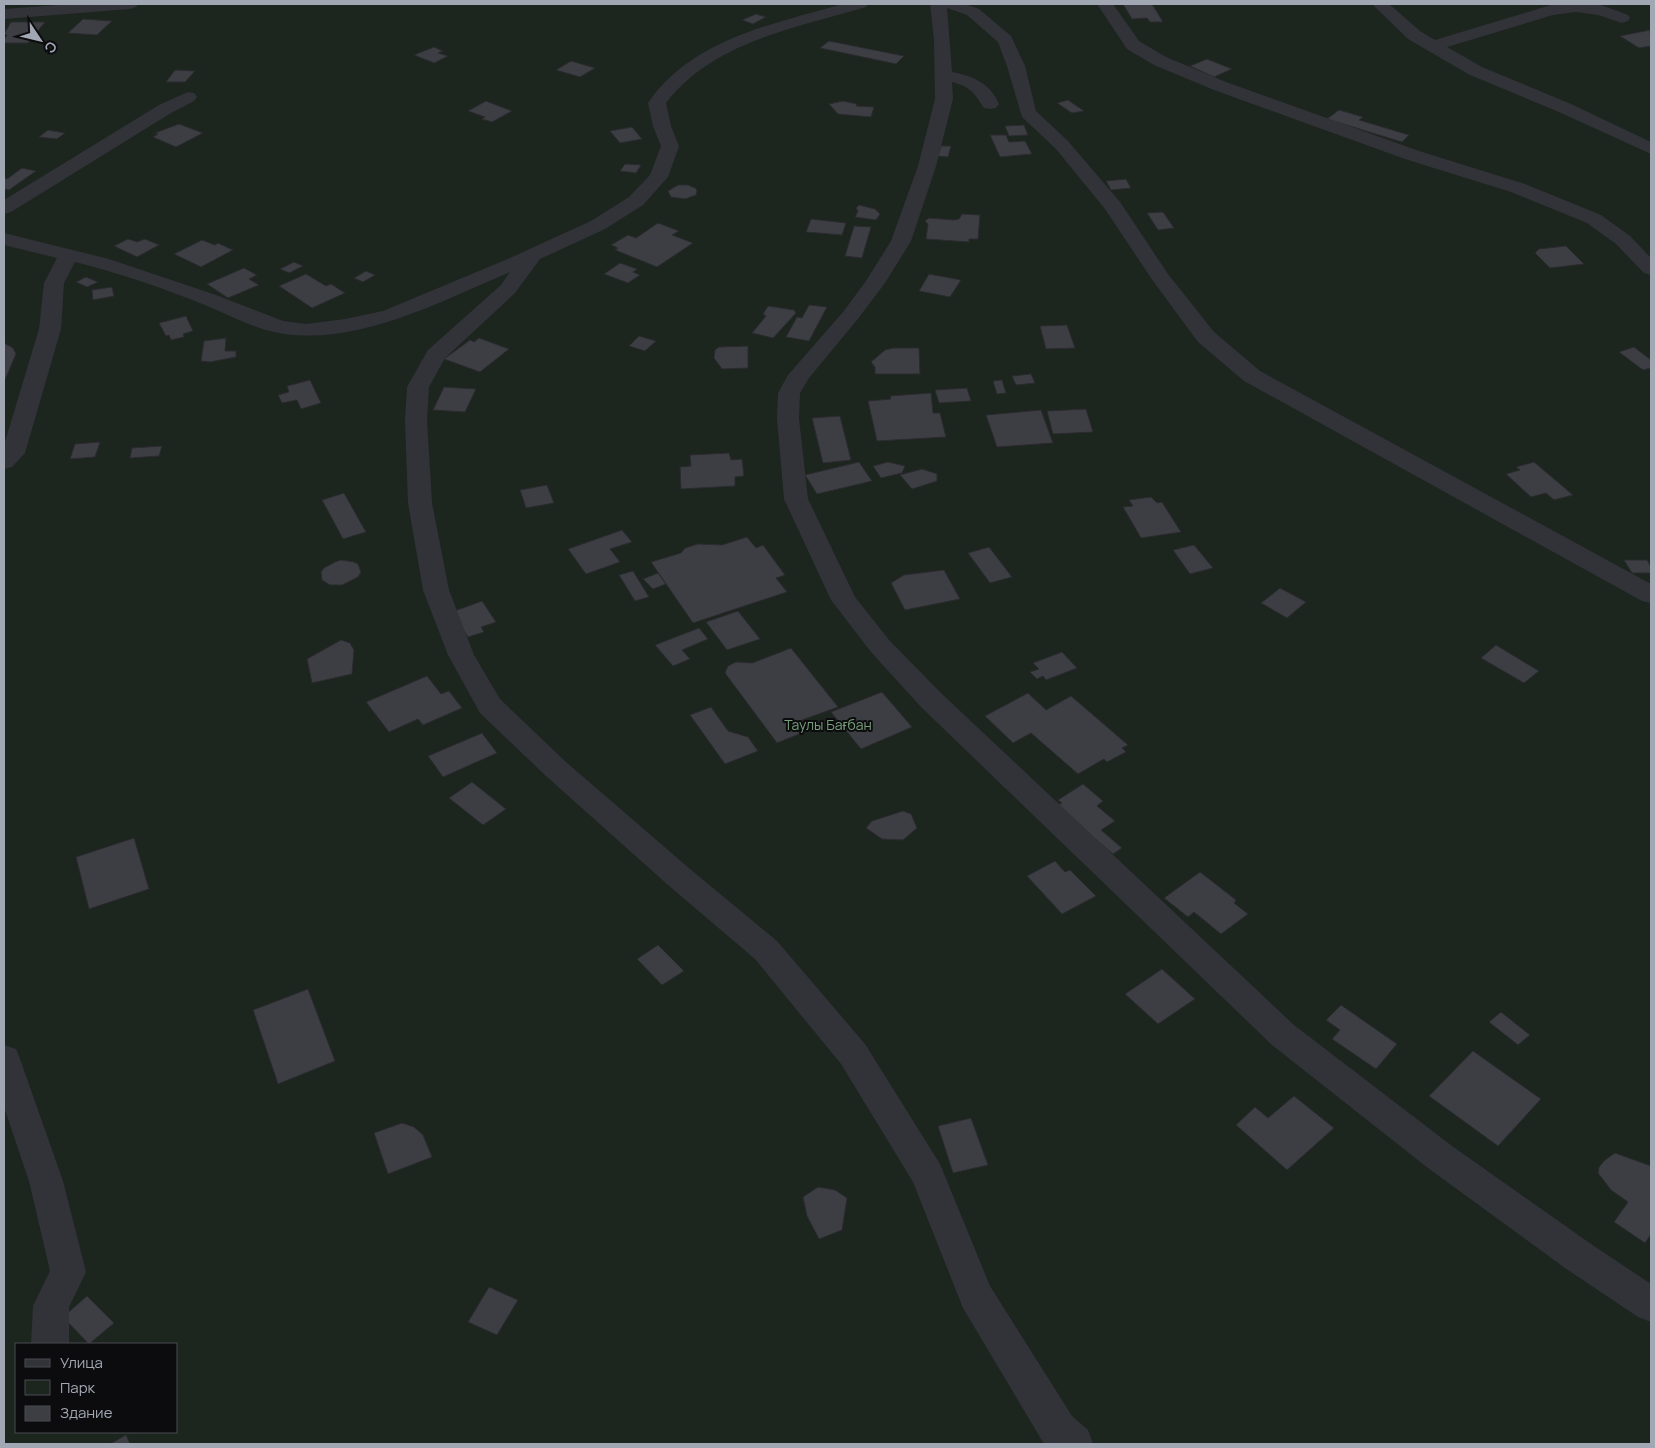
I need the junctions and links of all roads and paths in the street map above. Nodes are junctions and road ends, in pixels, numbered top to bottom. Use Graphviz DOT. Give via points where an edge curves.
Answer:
graph roads {
  1 [pos="130,4"];
  2 [pos="860,4"];
  3 [pos="938,4"];
  4 [pos="950,4"];
  5 [pos="1105,4"];
  6 [pos="1380,4"];
  7 [pos="4,14"];
  8 [pos="1622,18"];
  9 [pos="1432,46"];
  10 [pos="944,76"];
  11 [pos="188,97"];
  12 [pos="990,104"];
  13 [pos="1651,149"];
  14 [pos="4,208"];
  15 [pos="4,239"];
  16 [pos="69,255"];
  17 [pos="533,255"];
  18 [pos="1651,269"];
  19 [pos="4,462"];
  20 [pos="1651,596"];
  21 [pos="4,1059"];
  22 [pos="1651,1305"];
  23 [pos="50,1343"];
  24 [pos="1074,1444"];
  1 -- 7 [label="street"];
  2 -- 17 [label="street" via="751,34 671,84 658,103 670,146 660,177 636,201 598,225"];
  3 -- 10 [label="street"];
  4 -- 20 [label="street" via="973,12 1005,40 1016,66 1028,112 1062,145 1113,206 1160,277 1206,337 1252,376"];
  5 -- 18 [label="street" via="1133,45 1160,61 1412,155 1518,188 1594,219 1623,240"];
  6 -- 9 [label="street" via="1414,35"];
  8 -- 9 [label="street" via="1601,10 1576,7 1551,10"];
  9 -- 13 [label="street" via="1476,71 1566,108"];
  10 -- 12 [label="street" via="980,88 988,96"];
  10 -- 22 [label="street" via="944,99 902,241 875,283 799,375 789,393 788,419 796,499 844,600 880,646 931,700 1283,1035 1440,1157"];
  11 -- 14 [label="street"];
  15 -- 16 [label="street"];
  16 -- 17 [label="street" via="209,299 279,327 306,330 389,316"];
  16 -- 19 [label="street" via="54,282 50,329 13,453"];
  17 -- 24 [label="street" via="508,288 436,355 418,387 416,421 420,503 436,590 461,655 490,706 556,769 766,950 854,1054 928,1175 976,1296 1058,1430"];
  21 -- 23 [label="street" via="46,1181 68,1272 51,1306"];
}
